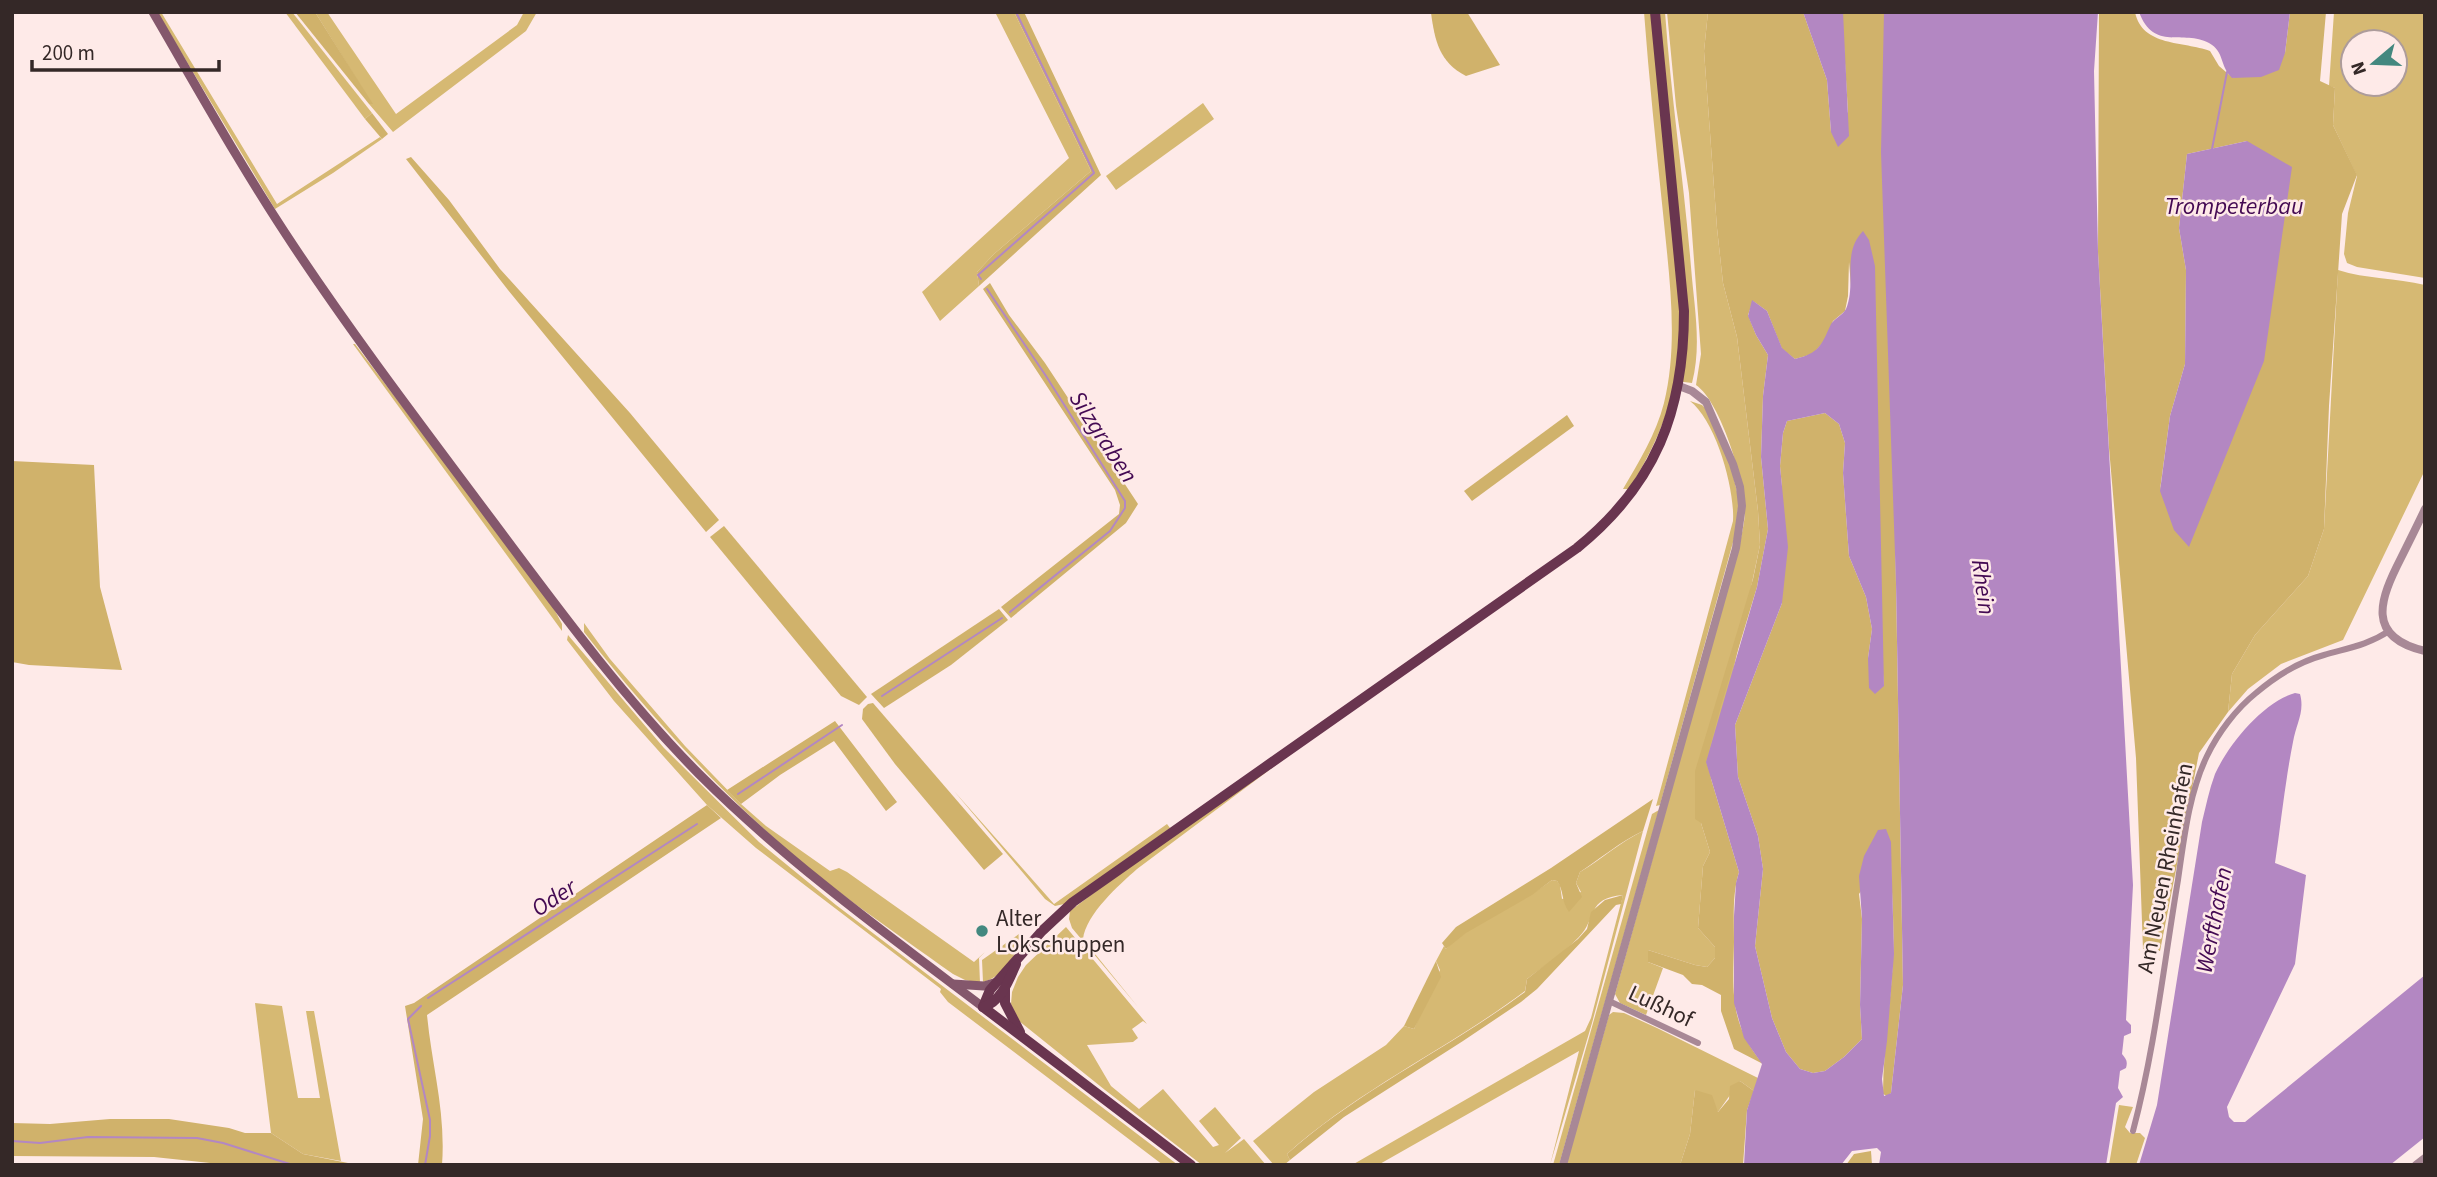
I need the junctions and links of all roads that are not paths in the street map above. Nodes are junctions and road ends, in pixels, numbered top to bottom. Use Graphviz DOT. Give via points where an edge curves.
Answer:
graph roads {
  1 [pos="153,12"];
  2 [pos="1655,12"];
  3 [pos="1679,386"];
  4 [pos="2425,509"];
  5 [pos="2389,631"];
  6 [pos="2425,651"];
  7 [pos="953,984"];
  8 [pos="1001,985"];
  9 [pos="1609,1001"];
  10 [pos="983,1007"];
  11 [pos="1021,1036"];
  12 [pos="1698,1043"];
  13 [pos="2133,1131"];
  14 [pos="2425,1158"];
  15 [pos="1191,1165"];
  16 [pos="1563,1165"];
  17 [pos="2416,1165"];
  1 -- 7 [label="main road" via="273,214 355,337 636,705 699,774 772,843"];
  2 -- 3 [label="main road" via="1684,311"];
  3 -- 8 [label="main road" via="1668,424 1644,475 1593,535 1080,897 1051,922"];
  3 -- 9 [label="street" via="1700,397 1714,417 1740,487 1741,524"];
  4 -- 5 [label="street" via="2386,588 2382,610"];
  5 -- 6 [label="street" via="2410,648"];
  5 -- 13 [label="street, Am Neuen Rheinhafen" via="2361,646 2325,654 2279,675 2234,714 2207,756 2196,784 2183,848 2148,1067"];
  7 -- 8 [label="main road"];
  7 -- 10 [label="main road"];
  8 -- 10 [label="main road" via="993,1003"];
  8 -- 11 [label="main road"];
  9 -- 12 [label="street, Lußhof"];
  9 -- 16 [label="street"];
  10 -- 11 [label="main road"];
  11 -- 15 [label="main road"];
  14 -- 17 [label="street"];
}
